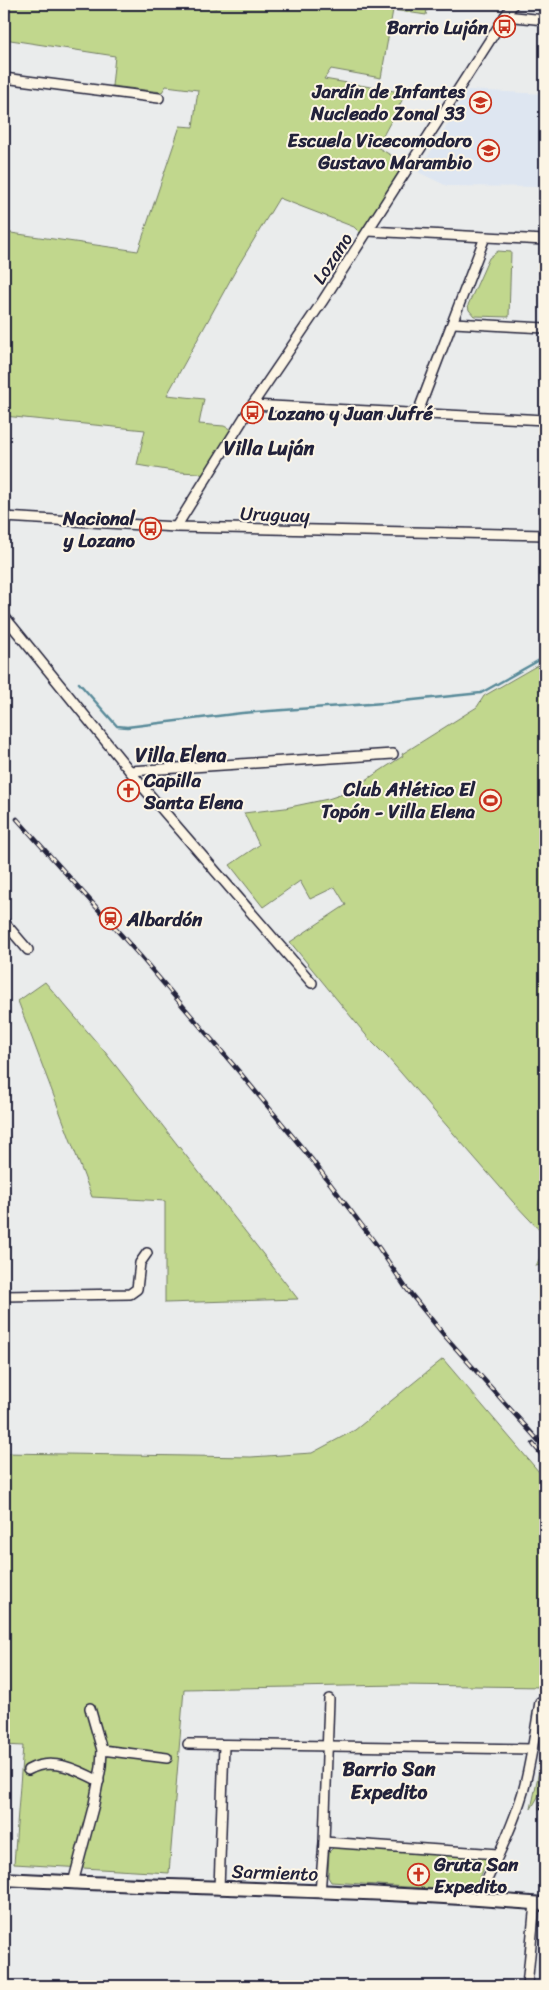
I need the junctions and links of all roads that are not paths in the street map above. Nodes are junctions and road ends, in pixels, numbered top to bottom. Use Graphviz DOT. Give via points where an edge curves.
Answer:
graph roads {
  1 [pos="513,4"];
  2 [pos="505,16"];
  3 [pos="545,20"];
  4 [pos="4,78"];
  5 [pos="159,98"];
  6 [pos="368,231"];
  7 [pos="485,237"];
  8 [pos="545,240"];
  9 [pos="454,323"];
  10 [pos="545,328"];
  11 [pos="252,405"];
  12 [pos="418,412"];
  13 [pos="545,420"];
  14 [pos="4,517"];
  15 [pos="176,527"];
  16 [pos="545,535"];
  17 [pos="4,616"];
  18 [pos="393,754"];
  19 [pos="130,771"];
  20 [pos="4,922"];
  21 [pos="28,950"];
  22 [pos="312,983"];
  23 [pos="147,1253"];
  24 [pos="4,1296"];
  25 [pos="329,1699"];
  26 [pos="540,1702"];
  27 [pos="90,1708"];
  28 [pos="188,1744"];
  29 [pos="224,1745"];
  30 [pos="328,1746"];
  31 [pos="532,1749"];
  32 [pos="102,1750"];
  33 [pos="167,1758"];
  34 [pos="28,1770"];
  35 [pos="98,1781"];
  36 [pos="324,1842"];
  37 [pos="498,1854"];
  38 [pos="4,1879"];
  39 [pos="73,1883"];
  40 [pos="219,1889"];
  41 [pos="320,1893"];
  42 [pos="478,1898"];
  43 [pos="540,1904"];
  44 [pos="528,1986"];
  1 -- 2 [label="street, Lozano"];
  2 -- 3 [label="street"];
  2 -- 6 [label="street, Lozano"];
  4 -- 5 [label="street"];
  6 -- 7 [label="street"];
  6 -- 11 [label="street, Lozano"];
  7 -- 8 [label="street"];
  7 -- 9 [label="street"];
  9 -- 10 [label="street"];
  9 -- 12 [label="street"];
  11 -- 12 [label="street"];
  11 -- 15 [label="street, Lozano"];
  12 -- 13 [label="street"];
  14 -- 15 [label="street, Uruguay"];
  15 -- 16 [label="street, Uruguay"];
  17 -- 19 [label="street"];
  18 -- 19 [label="street"];
  19 -- 22 [label="street"];
  20 -- 21 [label="street"];
  23 -- 24 [label="street" via="140,1262 137,1289 130,1294"];
  25 -- 30 [label="street"];
  26 -- 31 [label="street"];
  27 -- 32 [label="street"];
  28 -- 29 [label="street"];
  29 -- 30 [label="street"];
  29 -- 40 [label="street"];
  30 -- 31 [label="street"];
  30 -- 36 [label="street"];
  31 -- 37 [label="street" via="514,1820"];
  32 -- 33 [label="street"];
  32 -- 35 [label="street"];
  34 -- 35 [label="street" via="36,1765 57,1764 79,1770"];
  35 -- 39 [label="street"];
  36 -- 37 [label="street"];
  36 -- 41 [label="street"];
  37 -- 42 [label="street"];
  38 -- 39 [label="main road, Sarmiento"];
  39 -- 40 [label="main road, Sarmiento"];
  40 -- 41 [label="main road, Sarmiento"];
  41 -- 42 [label="main road, Sarmiento"];
  42 -- 43 [label="main road, Sarmiento"];
  43 -- 44 [label="street"];
}
